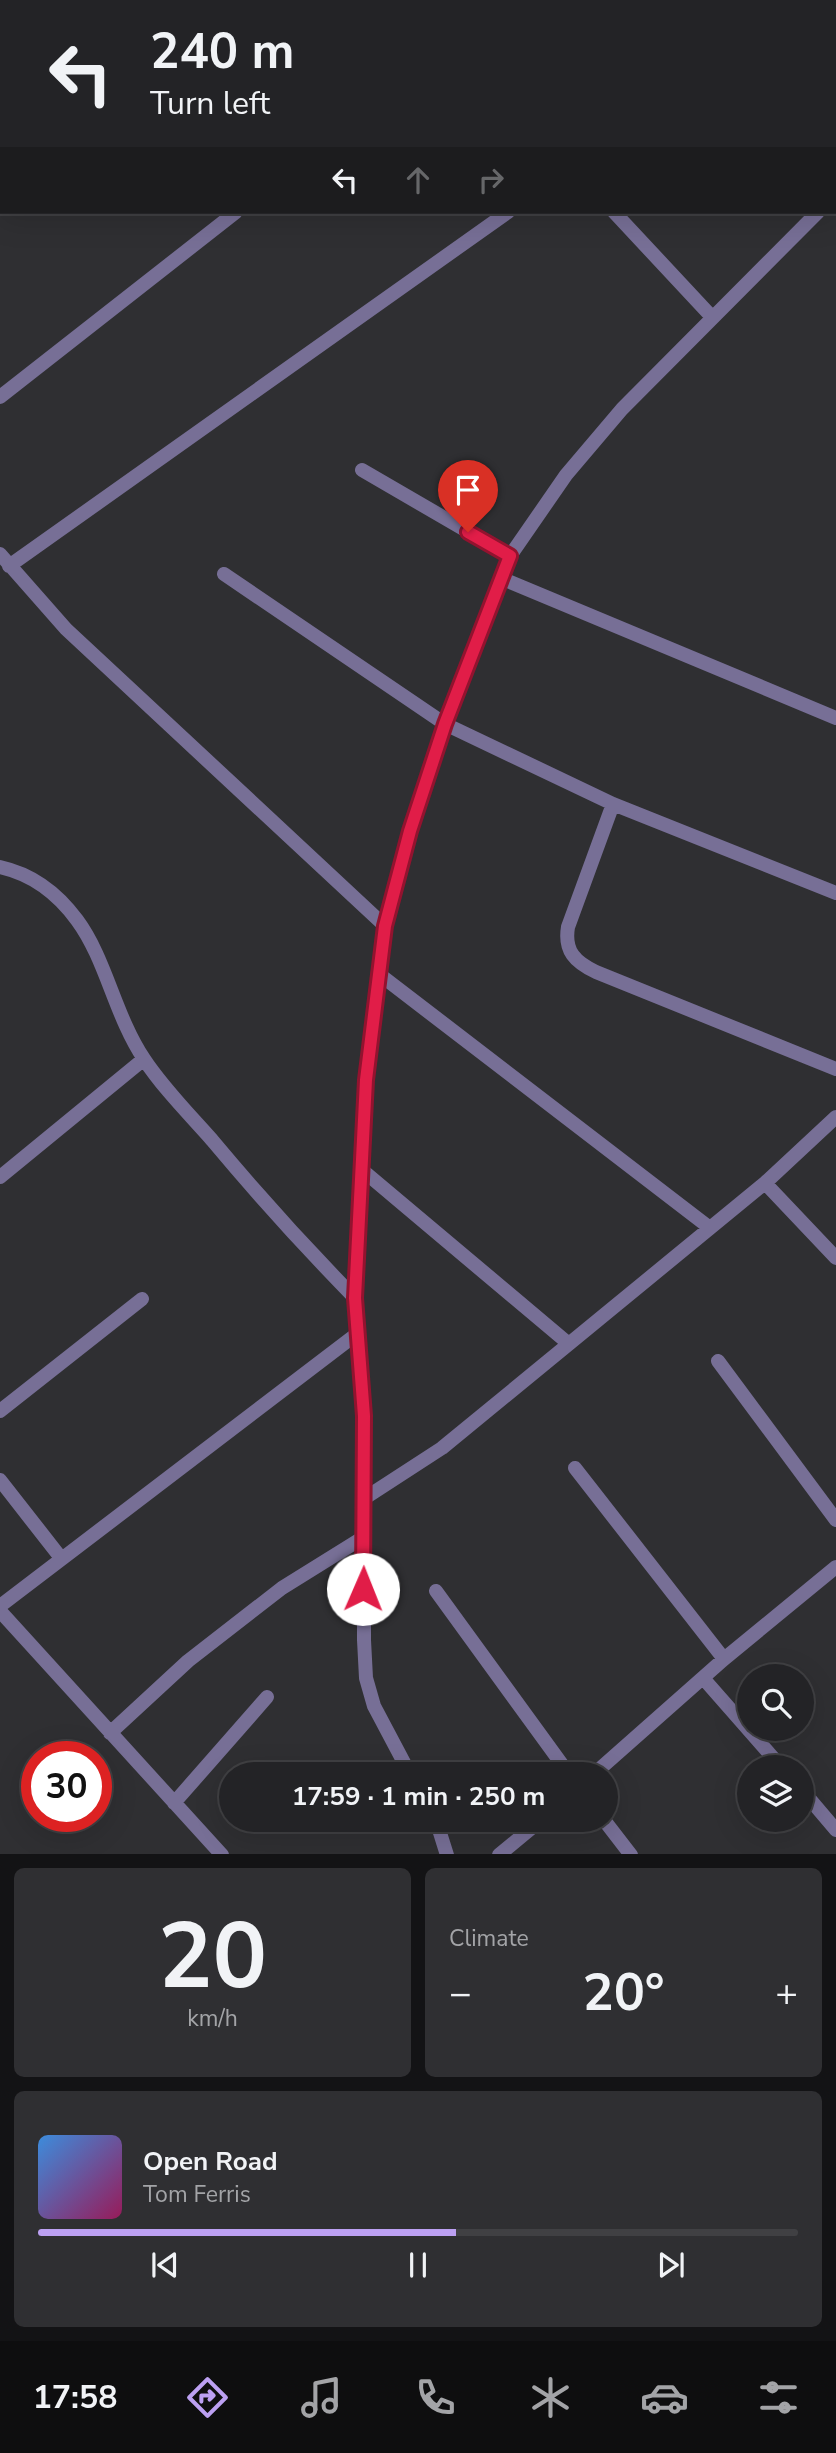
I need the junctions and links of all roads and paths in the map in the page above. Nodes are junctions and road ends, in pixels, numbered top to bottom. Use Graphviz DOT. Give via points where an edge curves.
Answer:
graph roads {
  1 [pos="233,214"];
  2 [pos="505,214"];
  3 [pos="616,214"];
  4 [pos="816,214"];
  5 [pos="711,316"];
  6 [pos="0,397"];
  7 [pos="362,470"];
  8 [pos="510,556"];
  9 [pos="4,560"];
  10 [pos="224,574"];
  11 [pos="503,579"];
  12 [pos="836,718"];
  13 [pos="445,724"];
  14 [pos="613,804"];
  15 [pos="0,867"];
  16 [pos="836,893"];
  17 [pos="385,926"];
  18 [pos="379,974"];
  19 [pos="144,1059"];
  20 [pos="836,1069"];
  21 [pos="836,1116"];
  22 [pos="361,1169"];
  23 [pos="0,1177"];
  24 [pos="765,1183"];
  25 [pos="710,1228"];
  26 [pos="836,1258"];
  27 [pos="355,1298"];
  28 [pos="142,1299"];
  29 [pos="358,1333"];
  30 [pos="569,1344"];
  31 [pos="718,1361"];
  32 [pos="0,1410"];
  33 [pos="575,1468"];
  34 [pos="0,1480"];
  35 [pos="365,1498"];
  36 [pos="836,1520"];
  37 [pos="364,1537"];
  38 [pos="61,1558"];
  39 [pos="836,1567"];
  40 [pos="436,1591"];
  41 [pos="0,1609"];
  42 [pos="724,1659"];
  43 [pos="703,1678"];
  44 [pos="267,1697"];
  45 [pos="110,1733"];
  46 [pos="771,1755"];
  47 [pos="404,1762"];
  48 [pos="560,1762"];
  49 [pos="608,1762"];
  50 [pos="174,1803"];
  51 [pos="814,1804"];
  52 [pos="836,1830"];
  53 [pos="440,1832"];
  54 [pos="526,1832"];
  55 [pos="614,1832"];
  56 [pos="222,1854"];
  57 [pos="447,1854"];
  58 [pos="499,1854"];
  59 [pos="631,1854"];
  1 -- 6 [label="street"];
  2 -- 9 [label="street"];
  3 -- 5 [label="street"];
  4 -- 5 [label="street"];
  5 -- 8 [label="street" via="566,475"];
  7 -- 8 [label="street"];
  8 -- 11 [label="street"];
  9 -- 17 [label="street" via="66,629"];
  10 -- 13 [label="street"];
  11 -- 12 [label="street"];
  11 -- 13 [label="street"];
  13 -- 14 [label="street"];
  13 -- 17 [label="street"];
  14 -- 16 [label="street"];
  14 -- 20 [label="street" via="568,927 570,954 596,972"];
  15 -- 19 [label="street" via="19,871 51,891 78,920 119,1017"];
  17 -- 18 [label="street"];
  18 -- 22 [label="street"];
  18 -- 25 [label="street"];
  19 -- 23 [label="street"];
  19 -- 27 [label="street" via="289,1232"];
  21 -- 24 [label="street"];
  22 -- 27 [label="street"];
  22 -- 30 [label="street"];
  24 -- 25 [label="street"];
  24 -- 26 [label="street"];
  25 -- 30 [label="street"];
  27 -- 29 [label="street"];
  28 -- 32 [label="street"];
  29 -- 35 [label="street"];
  29 -- 38 [label="street"];
  30 -- 35 [label="street" via="442,1448"];
  31 -- 36 [label="street"];
  33 -- 42 [label="street"];
  34 -- 38 [label="street"];
  35 -- 37 [label="street"];
  37 -- 45 [label="street" via="282,1588 188,1661"];
  37 -- 47 [label="street" via="366,1678 374,1706"];
  38 -- 41 [label="street"];
  39 -- 42 [label="street"];
  40 -- 48 [label="street"];
  41 -- 45 [label="street"];
  42 -- 43 [label="street"];
  43 -- 46 [label="street"];
  43 -- 49 [label="street"];
  44 -- 50 [label="street"];
  45 -- 50 [label="street"];
  50 -- 56 [label="street"];
  51 -- 52 [label="street"];
  53 -- 57 [label="street"];
  54 -- 58 [label="street"];
  55 -- 59 [label="street"];
}
